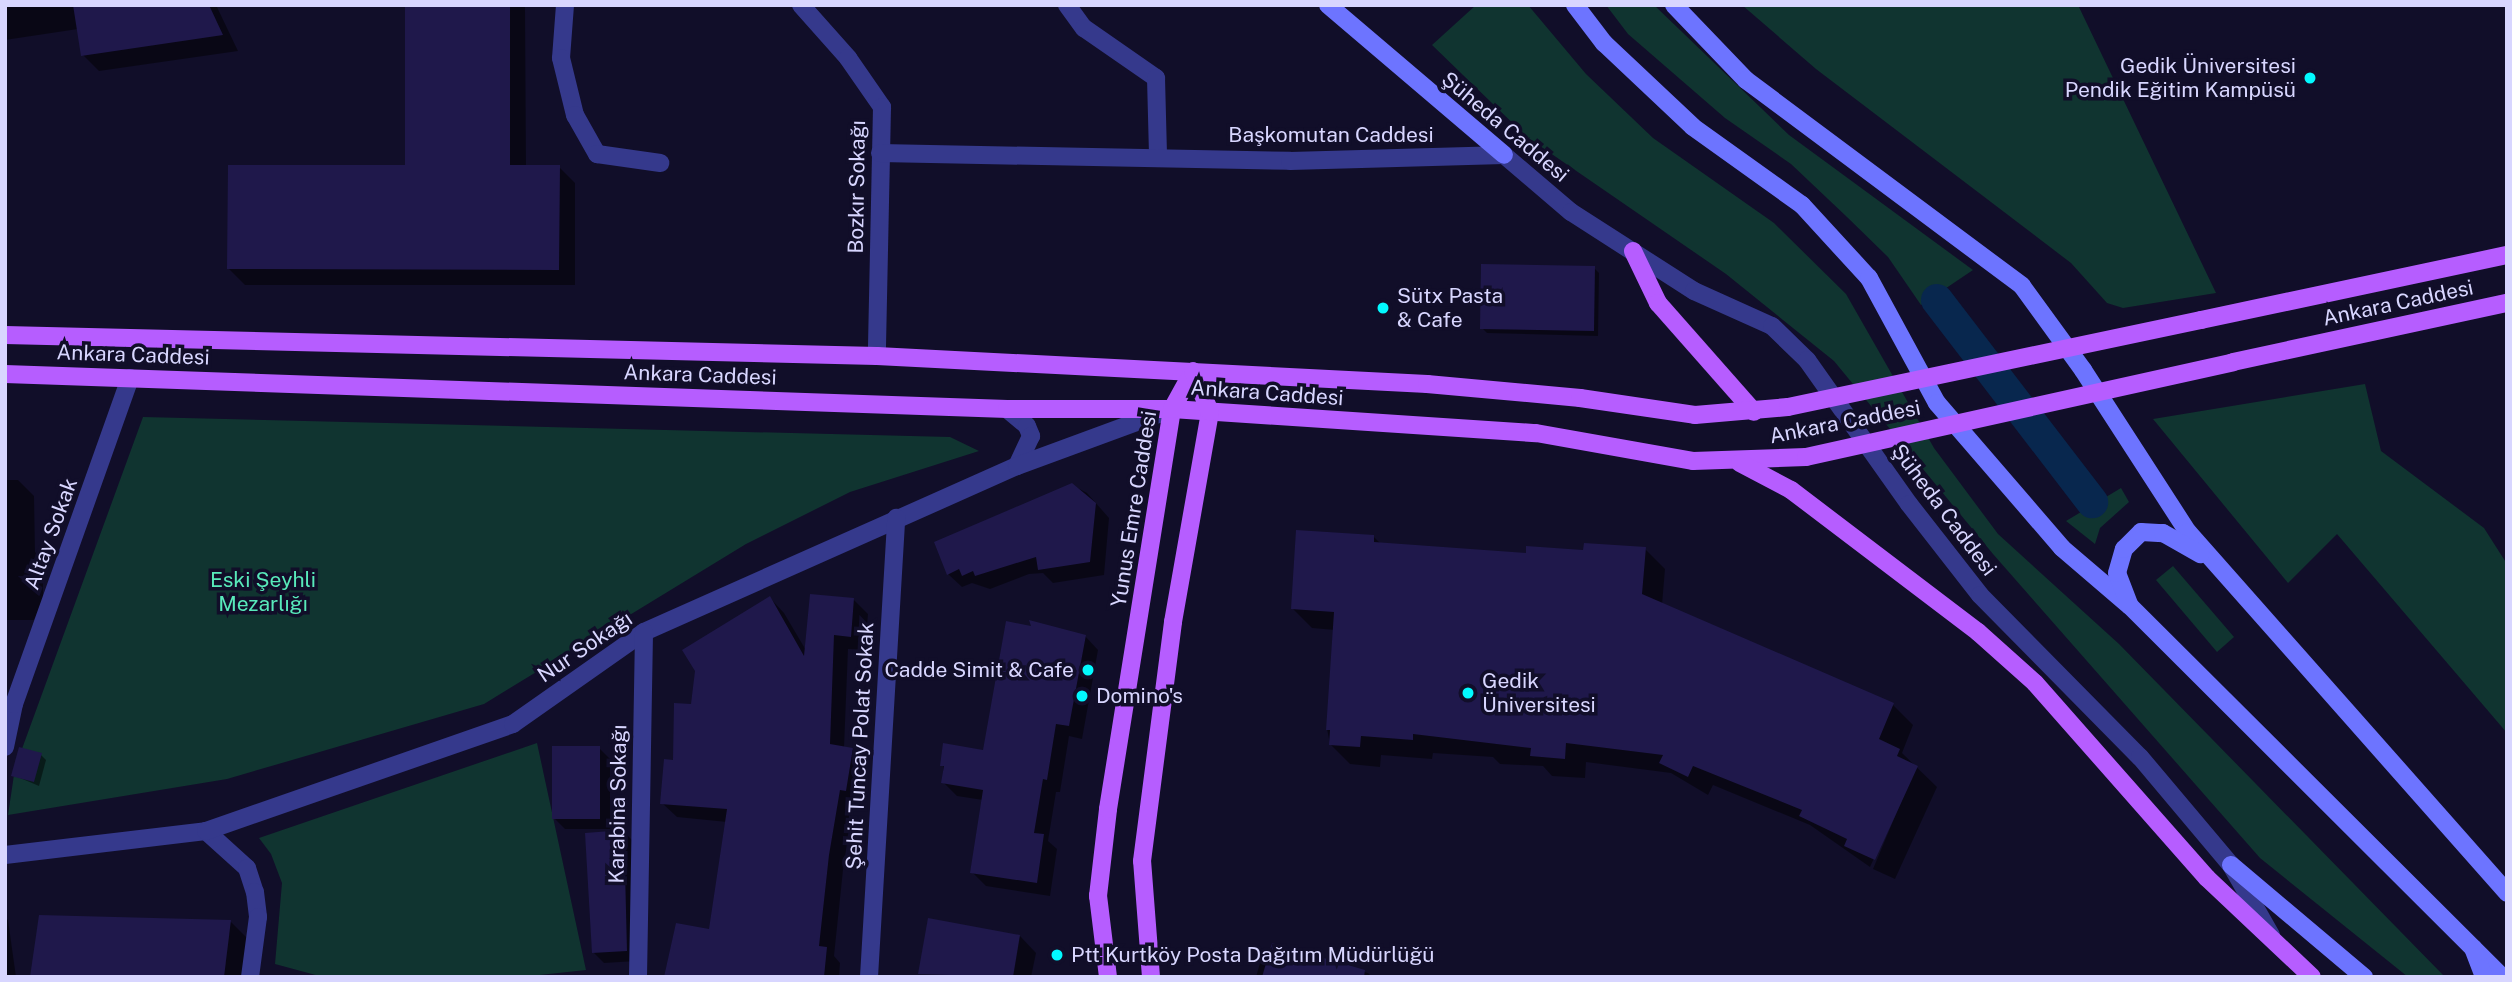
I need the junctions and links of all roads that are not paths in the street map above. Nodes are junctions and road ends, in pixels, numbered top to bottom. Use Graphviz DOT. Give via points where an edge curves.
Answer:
graph roads {
  1 [pos="565,5"];
  2 [pos="801,5"];
  3 [pos="1066,5"];
  4 [pos="1328,5"];
  5 [pos="1575,5"];
  6 [pos="1674,5"];
  7 [pos="880,153"];
  8 [pos="1504,155"];
  9 [pos="1158,157"];
  10 [pos="660,163"];
  11 [pos="1633,251"];
  12 [pos="2507,255"];
  13 [pos="2507,303"];
  14 [pos="5,335"];
  15 [pos="877,356"];
  16 [pos="1193,371"];
  17 [pos="5,374"];
  18 [pos="130,378"];
  19 [pos="1007,409"];
  20 [pos="1172,410"];
  21 [pos="1210,412"];
  22 [pos="1754,412"];
  23 [pos="1737,461"];
  24 [pos="1017,466"];
  25 [pos="896,518"];
  26 [pos="2213,561"];
  27 [pos="2130,606"];
  28 [pos="644,632"];
  29 [pos="5,747"];
  30 [pos="206,831"];
  31 [pos="5,855"];
  32 [pos="2231,865"];
  33 [pos="2507,893"];
  34 [pos="2470,942"];
  35 [pos="2276,944"];
  36 [pos="250,977"];
  37 [pos="638,977"];
  38 [pos="869,977"];
  39 [pos="1108,977"];
  40 [pos="1151,977"];
  41 [pos="2312,977"];
  42 [pos="2364,977"];
  43 [pos="2484,977"];
  44 [pos="2502,977"];
  1 -- 10 [label="street" via="561,58 575,115 597,154"];
  2 -- 7 [label="street, Bozkır Sokağı" via="848,58 882,107"];
  3 -- 9 [label="street" via="1084,28 1156,78"];
  4 -- 8 [label="street, Şüheda Caddesi"];
  5 -- 27 [label="street" via="1604,43 1693,127 1802,205 1869,278 1937,403 2062,548"];
  6 -- 26 [label="street" via="1746,80 2022,286 2083,370 2188,532"];
  7 -- 9 [label="street, Başkomutan Caddesi"];
  7 -- 15 [label="street, Bozkır Sokağı"];
  8 -- 9 [label="street, Başkomutan Caddesi" via="1290,161"];
  8 -- 11 [label="street, Şüheda Caddesi" via="1571,212"];
  11 -- 22 [label="main road" via="1658,303"];
  11 -- 32 [label="street, Şüheda Caddesi" via="1694,290 1772,326 1807,360 1980,595 2140,757"];
  12 -- 22 [label="main road, Ankara Caddesi, bridge"];
  13 -- 23 [label="main road, Ankara Caddesi, bridge" via="1806,457"];
  14 -- 15 [label="main road, Ankara Caddesi"];
  15 -- 16 [label="main road, Ankara Caddesi"];
  16 -- 20 [label="main road, Yunus Emre Caddesi"];
  16 -- 21 [label="main road"];
  16 -- 22 [label="main road, Ankara Caddesi" via="1441,385 1580,398 1684,414"];
  17 -- 18 [label="main road, Ankara Caddesi"];
  18 -- 19 [label="main road, Ankara Caddesi"];
  18 -- 29 [label="street, Altay Sokak" via="14,704"];
  19 -- 20 [label="main road, Ankara Caddesi"];
  19 -- 24 [label="street" via="1027,426 1031,436"];
  20 -- 21 [label="main road, Ankara Caddesi"];
  20 -- 24 [label="street, Nur Sokağı"];
  20 -- 39 [label="main road, Yunus Emre Caddesi" via="1101,864 1098,895"];
  21 -- 23 [label="main road, Ankara Caddesi" via="1536,433 1667,458"];
  21 -- 40 [label="main road" via="1173,622 1142,861"];
  23 -- 35 [label="main road" via="1791,490 1978,632 2035,683 2207,878"];
  24 -- 25 [label="street, Nur Sokağı"];
  25 -- 28 [label="street, Nur Sokağı"];
  25 -- 38 [label="street, Şehit Tuncay Polat Sokak"];
  26 -- 27 [label="street" via="2163,533 2141,532 2124,549 2118,573"];
  26 -- 33 [label="street"];
  27 -- 34 [label="street"];
  28 -- 30 [label="street, Nur Sokağı" via="513,724"];
  28 -- 37 [label="street, Karabina Sokağı"];
  30 -- 31 [label="street, Nur Sokağı"];
  30 -- 36 [label="street" via="247,868 255,892 258,917"];
  32 -- 35 [label="street, Şüheda Caddesi"];
  32 -- 42 [label="street"];
  34 -- 43 [label="street"];
  34 -- 44 [label="street"];
  35 -- 41 [label="main road"];
}
